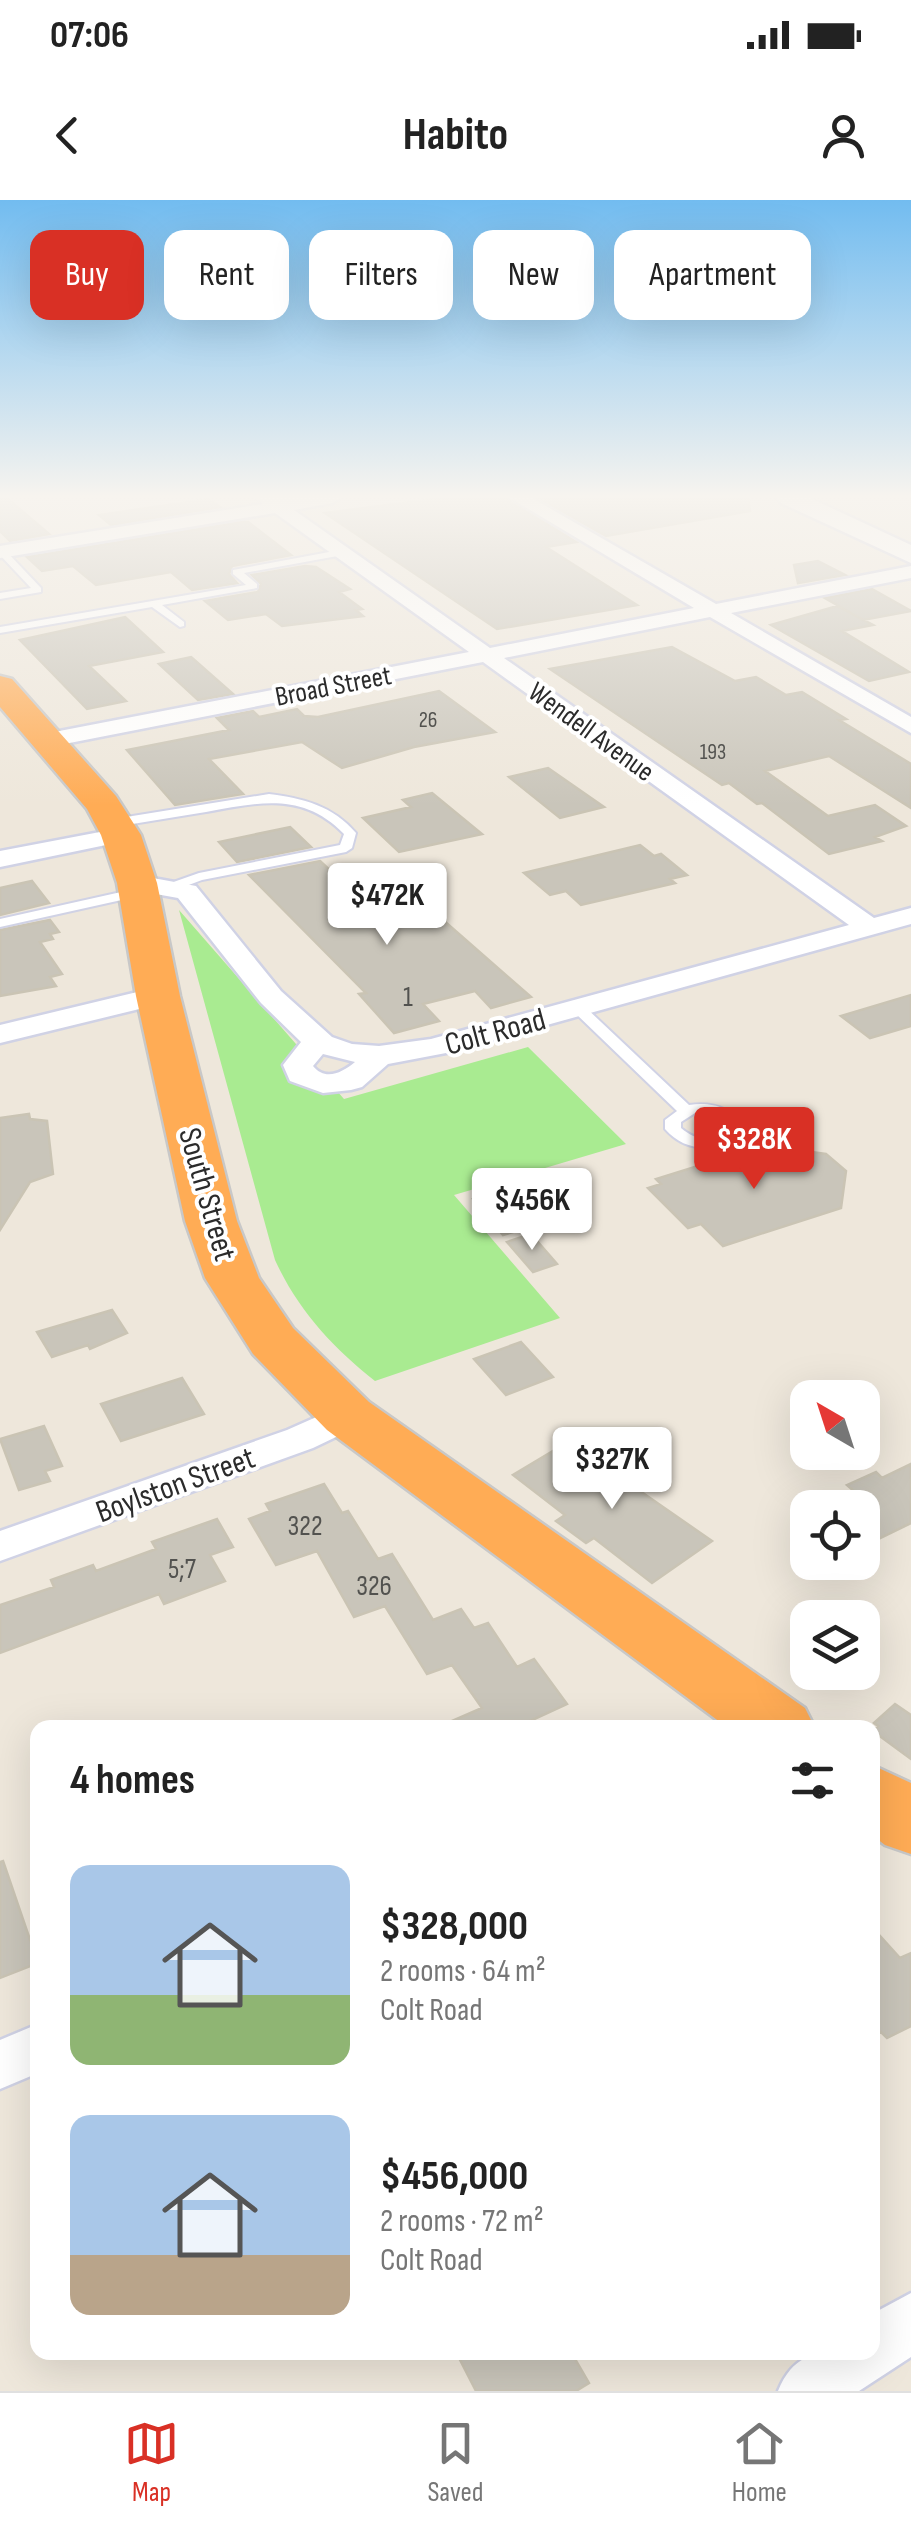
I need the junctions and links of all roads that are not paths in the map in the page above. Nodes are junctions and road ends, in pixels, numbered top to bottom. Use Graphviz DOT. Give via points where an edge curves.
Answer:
graph roads {
  1 [pos="175,600"];
  2 [pos="408,600"];
  3 [pos="698,600"];
  4 [pos="765,600"];
  5 [pos="154,604"];
  6 [pos="715,610"];
  7 [pos="180,624"];
  8 [pos="0,630"];
  9 [pos="486,655"];
  10 [pos="18,713"];
  11 [pos="911,726"];
  12 [pos="0,860"];
  13 [pos="136,864"];
  14 [pos="911,916"];
  15 [pos="0,923"];
  16 [pos="870,928"];
  17 [pos="158,996"];
  18 [pos="578,1008"];
  19 [pos="1,1032"];
  20 [pos="686,1111"];
  21 [pos="348,1416"];
  22 [pos="0,1546"];
  23 [pos="751,1720"];
  24 [pos="880,1800"];
  25 [pos="911,1823"];
  26 [pos="30,2052"];
  27 [pos="0,2065"];
  28 [pos="911,2322"];
  29 [pos="880,2343"];
  30 [pos="855,2360"];
  31 [pos="807,2391"];
  1 -- 5 [label="lane"];
  2 -- 9 [label="street, Wendell Avenue"];
  3 -- 6 [label="street"];
  4 -- 6 [label="street, Broad Street"];
  5 -- 7 [label="lane"];
  5 -- 8 [label="lane"];
  6 -- 9 [label="street, Broad Street"];
  6 -- 11 [label="street"];
  9 -- 10 [label="street, Broad Street"];
  9 -- 16 [label="street, Wendell Avenue"];
  10 -- 13 [label="highway, South Street" via="103,804"];
  12 -- 13 [label="street"];
  13 -- 13 [label="lane" via="199,877 346,848 350,833 334,814 270,798"];
  13 -- 15 [label="lane"];
  13 -- 17 [label="highway, South Street"];
  13 -- 18 [label="street, Colt Road" via="187,892 318,1042 298,1065 315,1082 355,1080 378,1057"];
  14 -- 16 [label="street, Colt Road"];
  16 -- 18 [label="street, Colt Road"];
  17 -- 19 [label="street"];
  17 -- 21 [label="highway, South Street" via="226,1264 273,1341"];
  18 -- 20 [label="lane"];
  21 -- 22 [label="street, Boylston Street"];
  21 -- 23 [label="highway, South Street"];
  24 -- 25 [label="highway"];
  26 -- 27 [label="street"];
  28 -- 29 [label="street"];
  30 -- 31 [label="street"];
}
